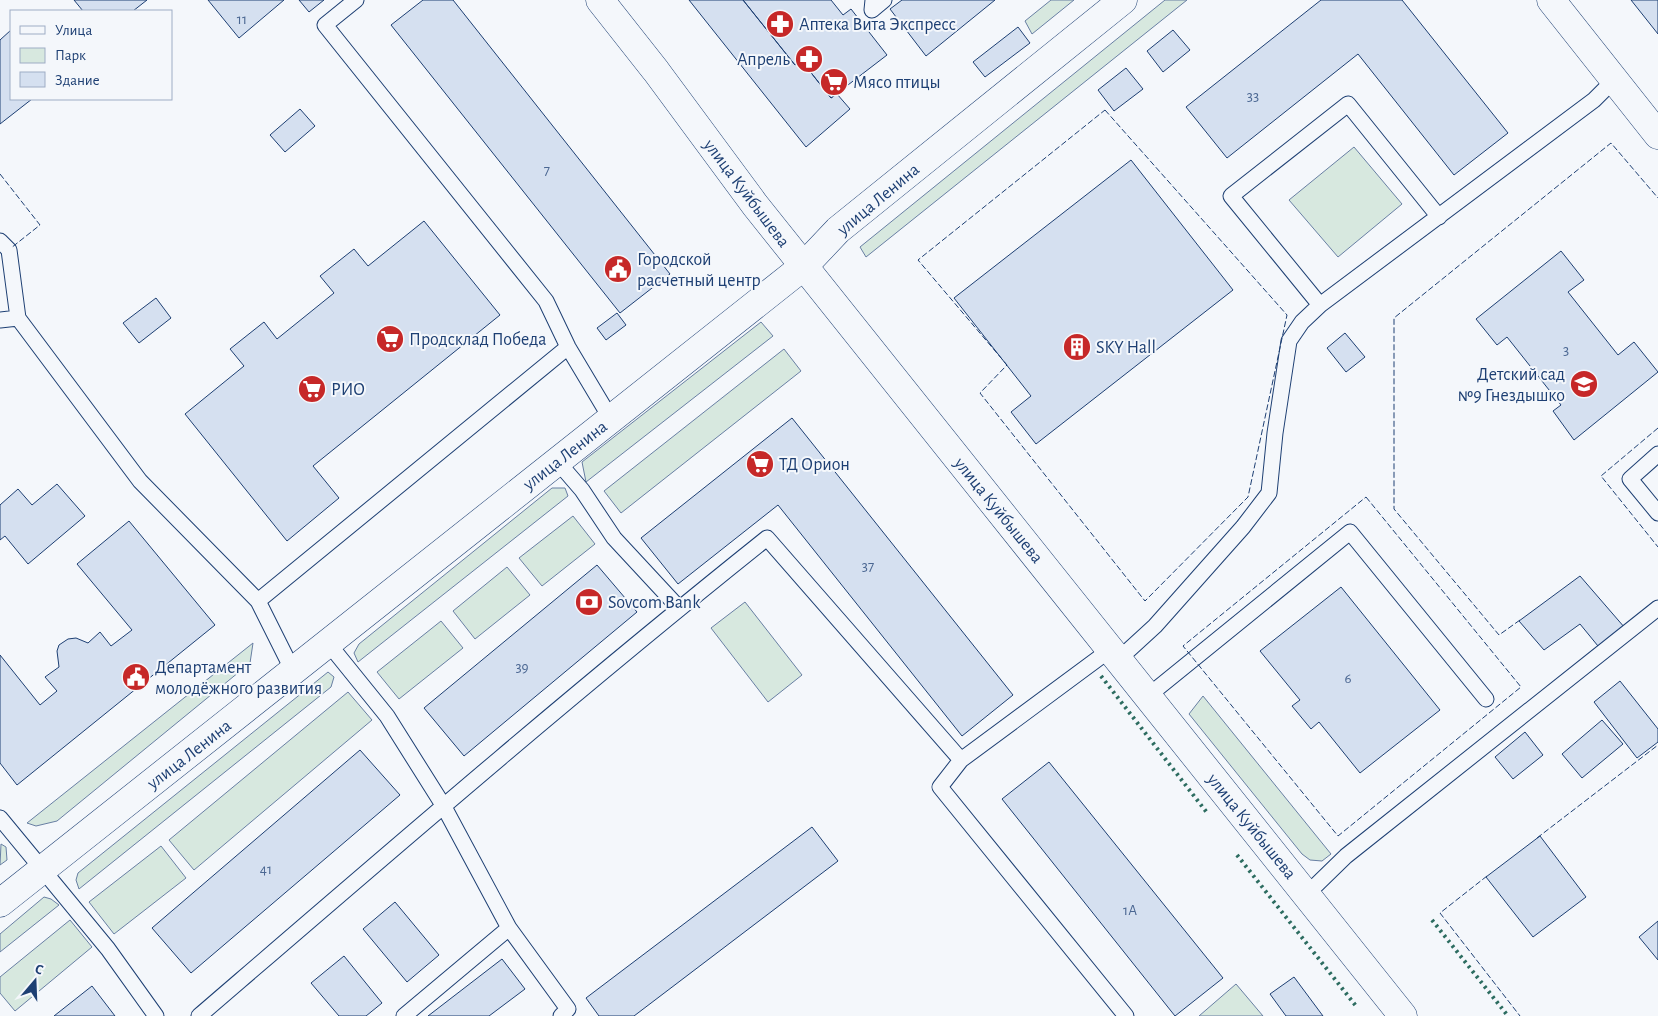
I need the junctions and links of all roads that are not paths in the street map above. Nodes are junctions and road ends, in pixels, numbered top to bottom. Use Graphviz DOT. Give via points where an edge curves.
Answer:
graph roads {
  1 [pos="356,0"];
  2 [pos="600,0"];
  3 [pos="873,0"];
  4 [pos="884,0"];
  5 [pos="1123,0"];
  6 [pos="1551,0"];
  7 [pos="1614,80"];
  8 [pos="1658,134"];
  9 [pos="1439,217"];
  10 [pos="0,241"];
  11 [pos="804,266"];
  12 [pos="1320,305"];
  13 [pos="18,318"];
  14 [pos="0,320"];
  15 [pos="568,347"];
  16 [pos="611,418"];
  17 [pos="1658,454"];
  18 [pos="557,461"];
  19 [pos="1658,513"];
  20 [pos="258,601"];
  21 [pos="679,608"];
  22 [pos="1658,608"];
  23 [pos="328,643"];
  24 [pos="1115,654"];
  25 [pos="293,671"];
  26 [pos="1148,696"];
  27 [pos="1486,699"];
  28 [pos="961,760"];
  29 [pos="443,806"];
  30 [pos="0,818"];
  31 [pos="44,868"];
  32 [pos="1307,894"];
  33 [pos="0,903"];
  34 [pos="509,928"];
  35 [pos="1398,1014"];
  36 [pos="156,1016"];
  37 [pos="198,1016"];
  38 [pos="404,1016"];
  39 [pos="562,1016"];
  40 [pos="1126,1016"];
  1 -- 15 [label="lane" via="325,25 546,301"];
  2 -- 11 [label="street, улица Куйбышева"];
  3 -- 4 [label="lane" via="872,10"];
  5 -- 11 [label="street, улица Ленина" via="838,230"];
  6 -- 7 [label="street"];
  7 -- 8 [label="street"];
  7 -- 9 [label="lane" via="1594,100"];
  9 -- 12 [label="lane"];
  9 -- 12 [label="lane" via="1348,104 1231,196"];
  10 -- 13 [label="lane" via="9,250"];
  11 -- 16 [label="street, улица Ленина"];
  11 -- 24 [label="street, улица Куйбышева"];
  12 -- 24 [label="lane" via="1302,322 1289,341 1269,493 1155,626"];
  13 -- 14 [label="lane"];
  13 -- 20 [label="lane" via="140,481"];
  15 -- 16 [label="lane"];
  15 -- 20 [label="lane"];
  16 -- 18 [label="street, улица Ленина"];
  17 -- 19 [label="lane" via="1630,479"];
  18 -- 21 [label="lane" via="582,490 614,538"];
  18 -- 23 [label="street, улица Ленина"];
  20 -- 25 [label="lane"];
  21 -- 28 [label="lane" via="767,538"];
  21 -- 29 [label="lane"];
  22 -- 32 [label="lane" via="1346,856"];
  23 -- 25 [label="street, улица Ленина"];
  23 -- 29 [label="lane" via="387,716"];
  24 -- 26 [label="street, улица Куйбышева"];
  24 -- 28 [label="lane"];
  25 -- 31 [label="street, улица Ленина"];
  26 -- 27 [label="lane" via="1350,532"];
  26 -- 32 [label="street, улица Куйбышева"];
  28 -- 40 [label="lane" via="940,787"];
  29 -- 34 [label="lane"];
  29 -- 37 [label="lane"];
  30 -- 31 [label="lane"];
  31 -- 33 [label="street, улица Ленина"];
  31 -- 36 [label="lane"];
  32 -- 35 [label="street, улица Куйбышева"];
  34 -- 38 [label="lane"];
  34 -- 39 [label="lane" via="568,1009"];
}
